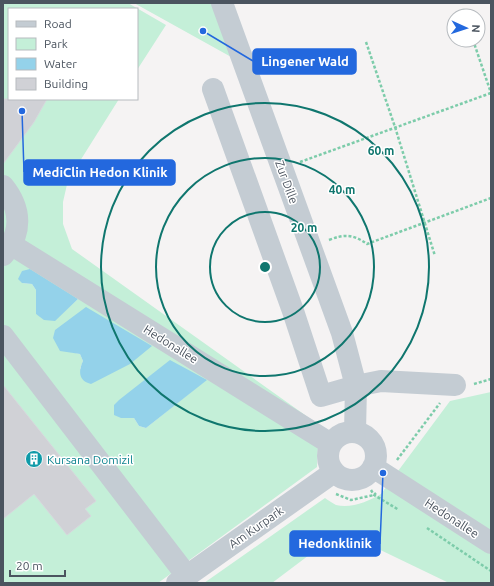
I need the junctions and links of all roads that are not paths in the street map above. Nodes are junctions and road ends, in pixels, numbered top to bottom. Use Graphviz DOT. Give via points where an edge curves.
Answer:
graph roads {
  1 [pos="222,3"];
  2 [pos="213,89"];
  3 [pos="3,186"];
  4 [pos="7,250"];
  5 [pos="3,336"];
  6 [pos="455,385"];
  7 [pos="356,386"];
  8 [pos="355,432"];
  9 [pos="331,444"];
  10 [pos="334,472"];
  11 [pos="380,472"];
  12 [pos="491,543"];
  13 [pos="182,580"];
  1 -- 7 [label="street, Zur Dille" via="342,333"];
  2 -- 7 [label="street" via="321,396"];
  3 -- 4 [label="street" via="15,203 18,223"];
  4 -- 9 [label="street, Hedonallee"];
  5 -- 13 [label="street"];
  6 -- 7 [label="street" via="380,381"];
  7 -- 8 [label="street, Zur Dille"];
  8 -- 9 [label="street" via="346,433"];
  8 -- 11 [label="street" via="375,448 375,463"];
  9 -- 10 [label="street" via="329,464"];
  10 -- 11 [label="street" via="348,480"];
  10 -- 13 [label="street, Am Kurpark"];
  11 -- 12 [label="street, Hedonallee"];
}
